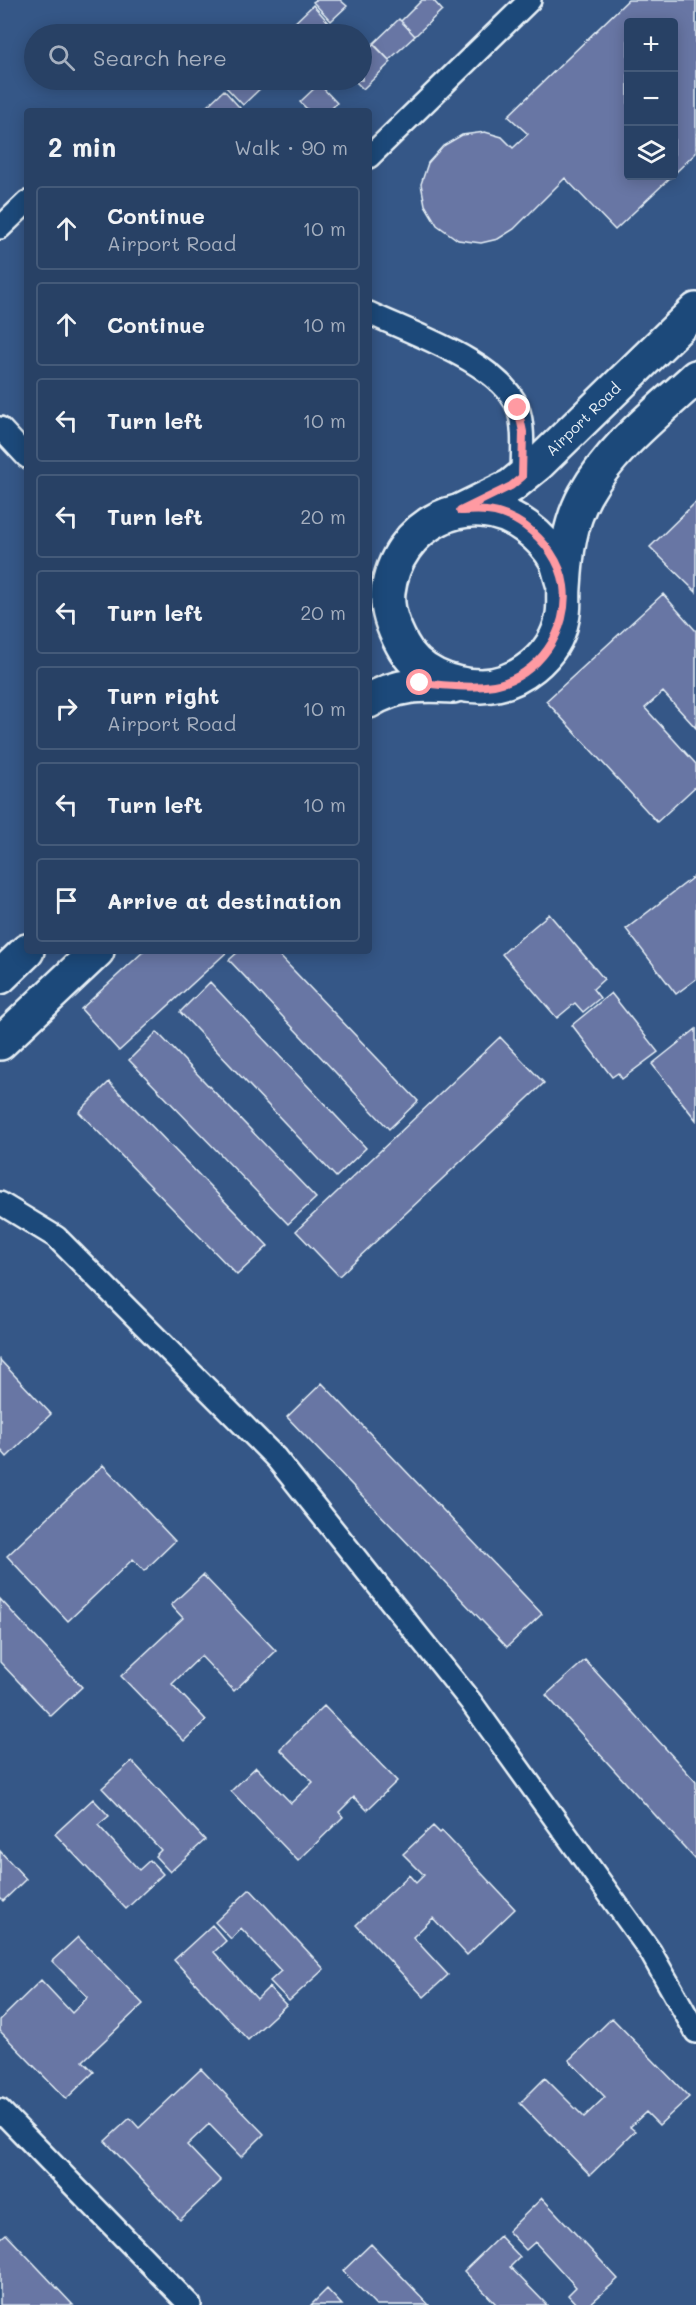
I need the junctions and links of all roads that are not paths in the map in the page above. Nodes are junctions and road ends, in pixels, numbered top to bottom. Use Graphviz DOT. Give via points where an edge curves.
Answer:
graph roads {
  1 [pos="530,0"];
  2 [pos="372,154"];
  3 [pos="24,205"];
  4 [pos="0,228"];
  5 [pos="696,310"];
  6 [pos="372,315"];
  7 [pos="696,377"];
  8 [pos="0,428"];
  9 [pos="24,454"];
  10 [pos="522,477"];
  11 [pos="460,511"];
  12 [pos="395,563"];
  13 [pos="564,586"];
  14 [pos="372,604"];
  15 [pos="461,686"];
  16 [pos="372,699"];
  17 [pos="24,954"];
  18 [pos="94,954"];
  19 [pos="0,977"];
  20 [pos="0,1043"];
  21 [pos="0,1203"];
  22 [pos="696,2032"];
  23 [pos="0,2110"];
  24 [pos="190,2305"];
  1 -- 2 [label="lane"];
  3 -- 4 [label="lane"];
  5 -- 10 [label="main road, Airport Road"];
  6 -- 10 [label="lane" via="469,360 509,390 523,432"];
  7 -- 13 [label="main road" via="608,461 585,495 570,526"];
  8 -- 9 [label="lane"];
  10 -- 11 [label="main road, Airport Road"];
  11 -- 12 [label="main road" via="433,521 410,539"];
  11 -- 13 [label="main road" via="489,511 516,520 539,536 555,559"];
  12 -- 14 [label="main road"];
  12 -- 15 [label="main road" via="388,594 392,626 407,654 431,675"];
  13 -- 15 [label="main road" via="562,620 549,650 526,673 495,685"];
  15 -- 16 [label="main road" via="420,683"];
  17 -- 19 [label="main road"];
  18 -- 20 [label="main road"];
  21 -- 22 [label="lane" via="56,1238 276,1458 478,1711 650,1951"];
  23 -- 24 [label="lane"];
}
